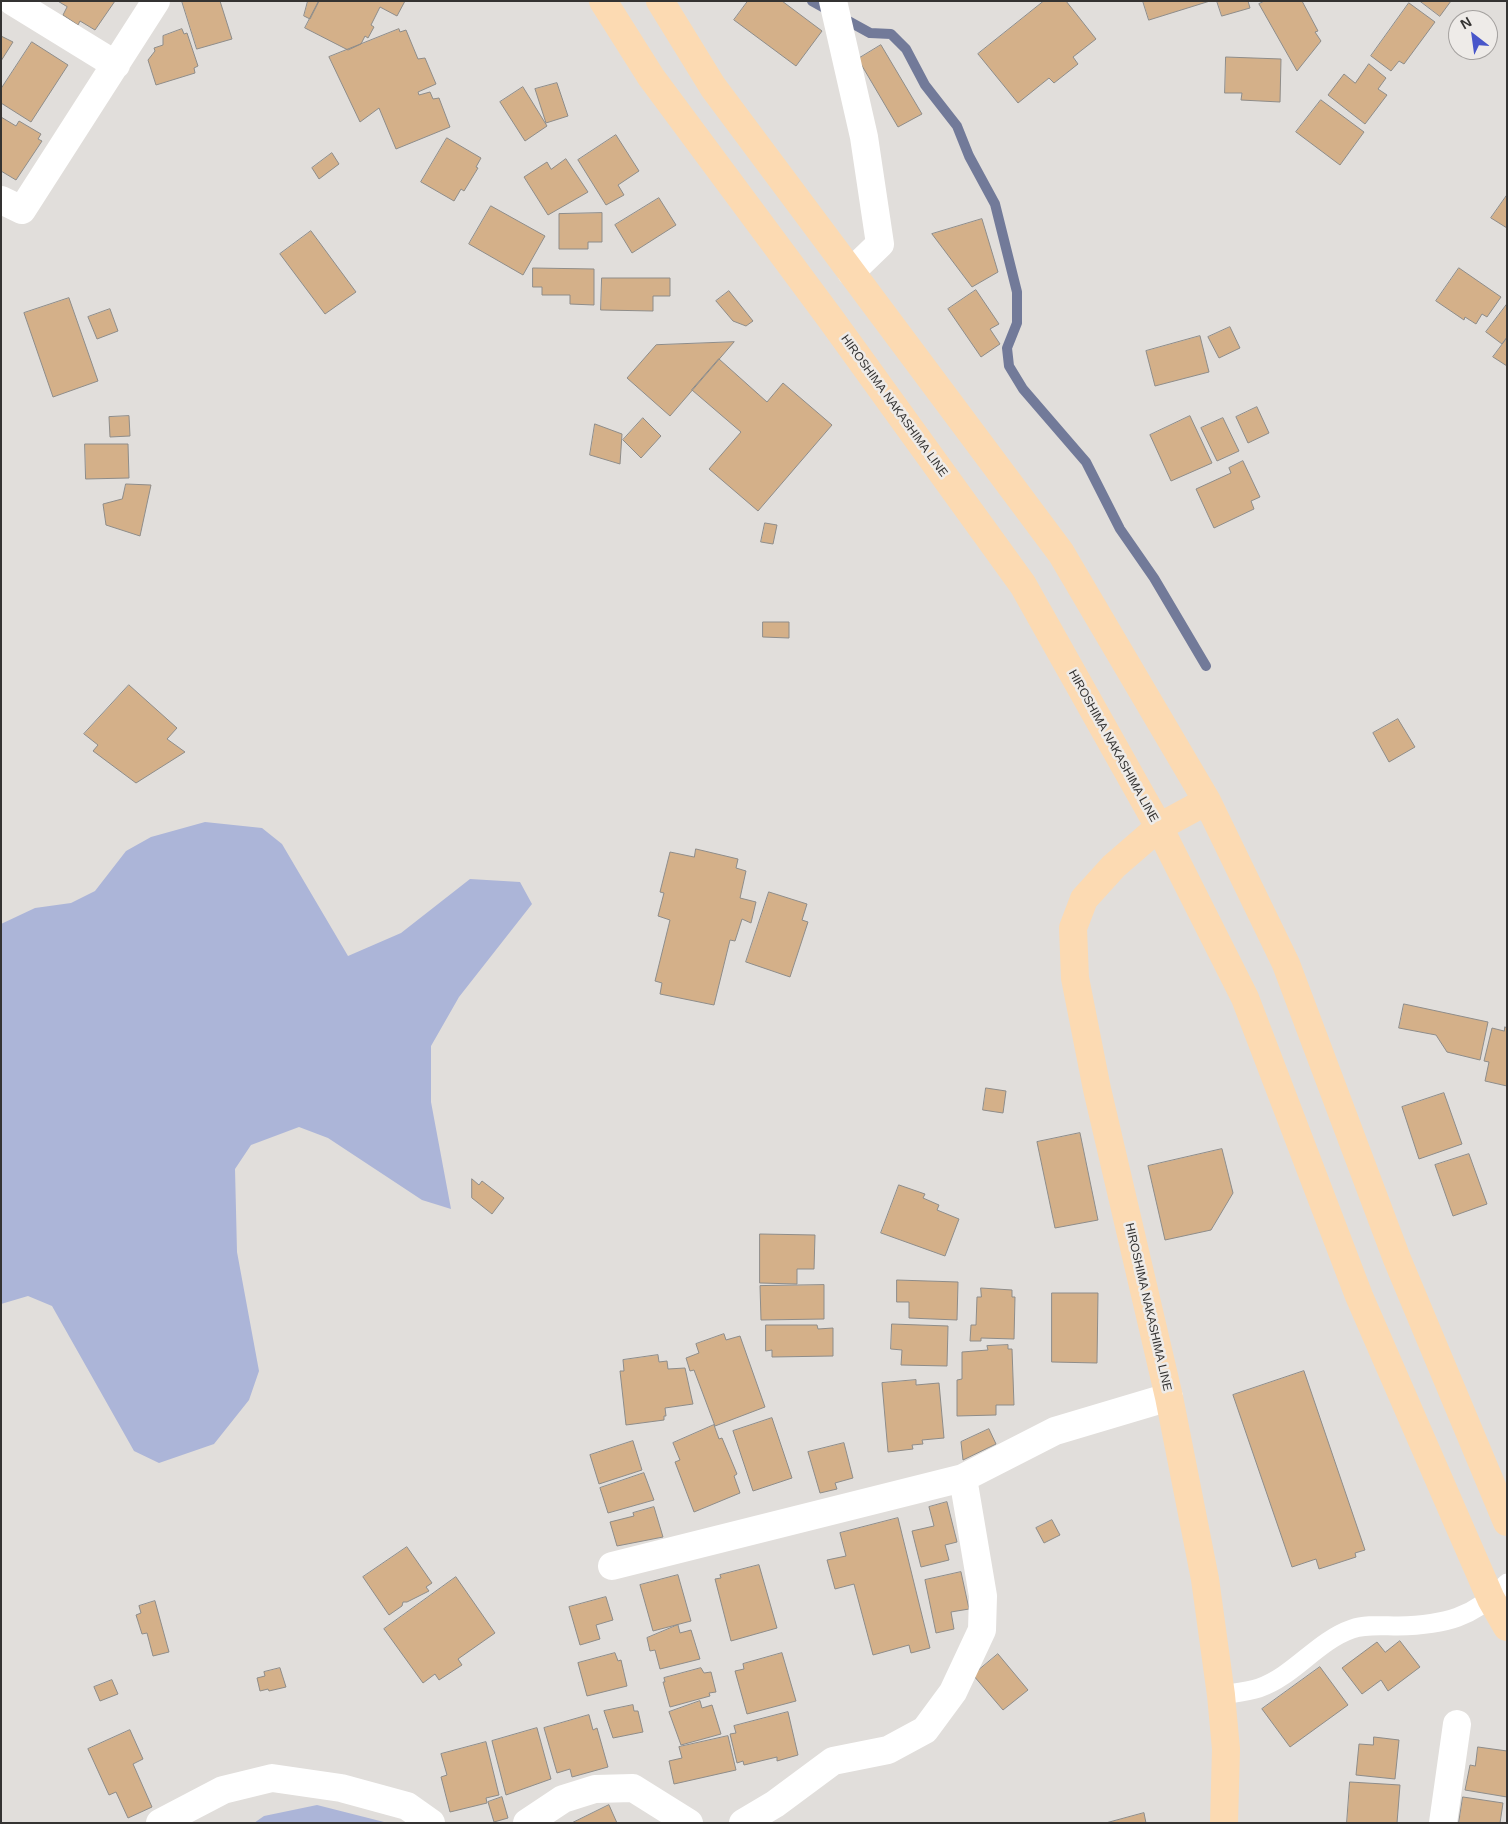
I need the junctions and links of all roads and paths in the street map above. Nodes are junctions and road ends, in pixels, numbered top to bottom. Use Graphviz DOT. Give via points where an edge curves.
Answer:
graph roads {
  1 [pos="12,1"];
  2 [pos="156,1"];
  3 [pos="603,1"];
  4 [pos="660,1"];
  5 [pos="833,1"];
  6 [pos="116,64"];
  7 [pos="1,200"];
  8 [pos="852,272"];
  9 [pos="1207,801"];
  10 [pos="1159,828"];
  11 [pos="1169,1396"];
  12 [pos="963,1478"];
  13 [pos="1507,1522"];
  14 [pos="612,1566"];
  15 [pos="1499,1591"];
  16 [pos="1507,1627"];
  17 [pos="1221,1695"];
  18 [pos="1457,1724"];
  19 [pos="160,1823"];
  20 [pos="431,1823"];
  21 [pos="527,1823"];
  22 [pos="689,1823"];
  23 [pos="743,1823"];
  24 [pos="1224,1823"];
  25 [pos="1443,1823"];
  1 -- 6 [label="street"];
  2 -- 6 [label="street"];
  3 -- 10 [label="main road, HIROSHIMA NAKASHIMA LINE" via="651,77 1023,585"];
  4 -- 8 [label="main road" via="713,87"];
  5 -- 8 [label="street" via="864,137 880,244"];
  6 -- 7 [label="street" via="22,210"];
  8 -- 9 [label="main road" via="1061,554"];
  9 -- 10 [label="main road, HIROSHIMA NAKASHIMA LINE"];
  9 -- 13 [label="main road" via="1286,964 1397,1259"];
  10 -- 11 [label="main road, HIROSHIMA NAKASHIMA LINE" via="1114,866 1084,899 1073,928 1075,978 1097,1089"];
  10 -- 15 [label="main road, HIROSHIMA NAKASHIMA LINE" via="1245,998 1359,1296"];
  11 -- 12 [label="street" via="1055,1431"];
  11 -- 17 [label="main road, HIROSHIMA NAKASHIMA LINE" via="1205,1578"];
  12 -- 14 [label="street"];
  12 -- 23 [label="street" via="982,1596 982,1630 954,1692 925,1730 888,1750 833,1761 775,1804"];
  15 -- 16 [label="main road, HIROSHIMA NAKASHIMA LINE"];
  15 -- 17 [label="lane" via="1459,1617 1430,1625 1352,1629 1259,1688"];
  17 -- 24 [label="main road, HIROSHIMA NAKASHIMA LINE" via="1226,1749"];
  18 -- 25 [label="street"];
  19 -- 20 [label="street" via="223,1790 272,1778 341,1788 407,1806"];
  21 -- 22 [label="street" via="563,1799 595,1789 633,1788"];
}
